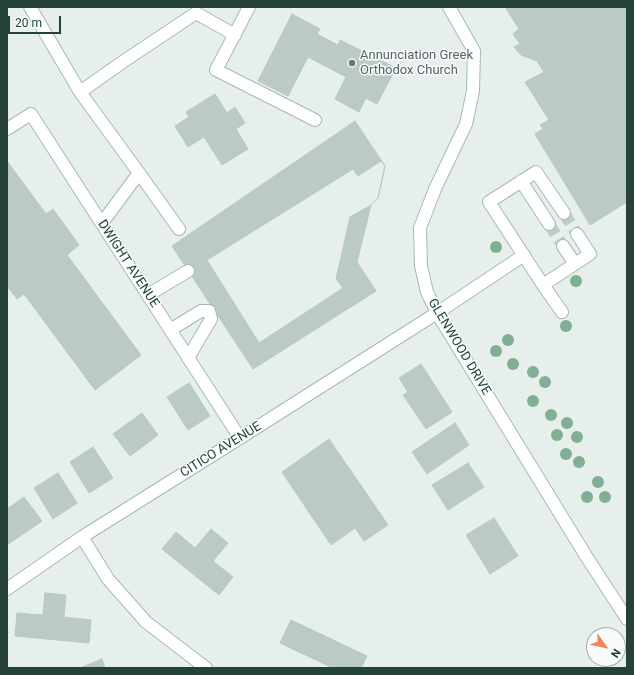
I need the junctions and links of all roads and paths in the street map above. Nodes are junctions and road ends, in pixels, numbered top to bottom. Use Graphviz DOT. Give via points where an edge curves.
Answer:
graph roads {
  1 [pos="30,7"];
  2 [pos="249,7"];
  3 [pos="449,7"];
  4 [pos="196,10"];
  5 [pos="235,35"];
  6 [pos="80,92"];
  7 [pos="315,120"];
  8 [pos="7,129"];
  9 [pos="139,173"];
  10 [pos="521,181"];
  11 [pos="564,214"];
  12 [pos="102,223"];
  13 [pos="549,224"];
  14 [pos="179,229"];
  15 [pos="577,234"];
  16 [pos="563,246"];
  17 [pos="524,255"];
  18 [pos="575,264"];
  19 [pos="188,271"];
  20 [pos="543,285"];
  21 [pos="148,295"];
  22 [pos="562,312"];
  23 [pos="437,313"];
  24 [pos="170,330"];
  25 [pos="188,358"];
  26 [pos="240,438"];
  27 [pos="82,537"];
  28 [pos="7,589"];
  29 [pos="627,619"];
  30 [pos="206,668"];
  1 -- 6 [label="street"];
  2 -- 5 [label="street"];
  3 -- 23 [label="street, GLENWOOD DRIVE" via="474,51 473,91 466,124 420,228 421,266 427,292"];
  4 -- 5 [label="street"];
  4 -- 6 [label="street"];
  5 -- 7 [label="street" via="216,70"];
  6 -- 9 [label="street"];
  8 -- 12 [label="street, DWIGHT AVENUE" via="31,114"];
  9 -- 12 [label="street"];
  9 -- 14 [label="street"];
  10 -- 11 [label="street" via="536,172"];
  10 -- 13 [label="street"];
  10 -- 17 [label="street" via="489,202"];
  12 -- 21 [label="street, DWIGHT AVENUE"];
  15 -- 18 [label="street" via="590,254"];
  16 -- 18 [label="street"];
  17 -- 20 [label="street"];
  17 -- 23 [label="street, CITICO AVENUE"];
  18 -- 20 [label="street"];
  19 -- 21 [label="street"];
  20 -- 22 [label="street"];
  21 -- 24 [label="street, DWIGHT AVENUE"];
  23 -- 26 [label="street, CITICO AVENUE"];
  23 -- 29 [label="street, GLENWOOD DRIVE"];
  24 -- 25 [label="street, DWIGHT AVENUE"];
  24 -- 25 [label="street" via="201,311 211,310 211,319"];
  25 -- 26 [label="street, DWIGHT AVENUE"];
  26 -- 27 [label="street, CITICO AVENUE"];
  27 -- 28 [label="street, CITICO AVENUE"];
  27 -- 30 [label="street" via="108,579 146,622"];
}
